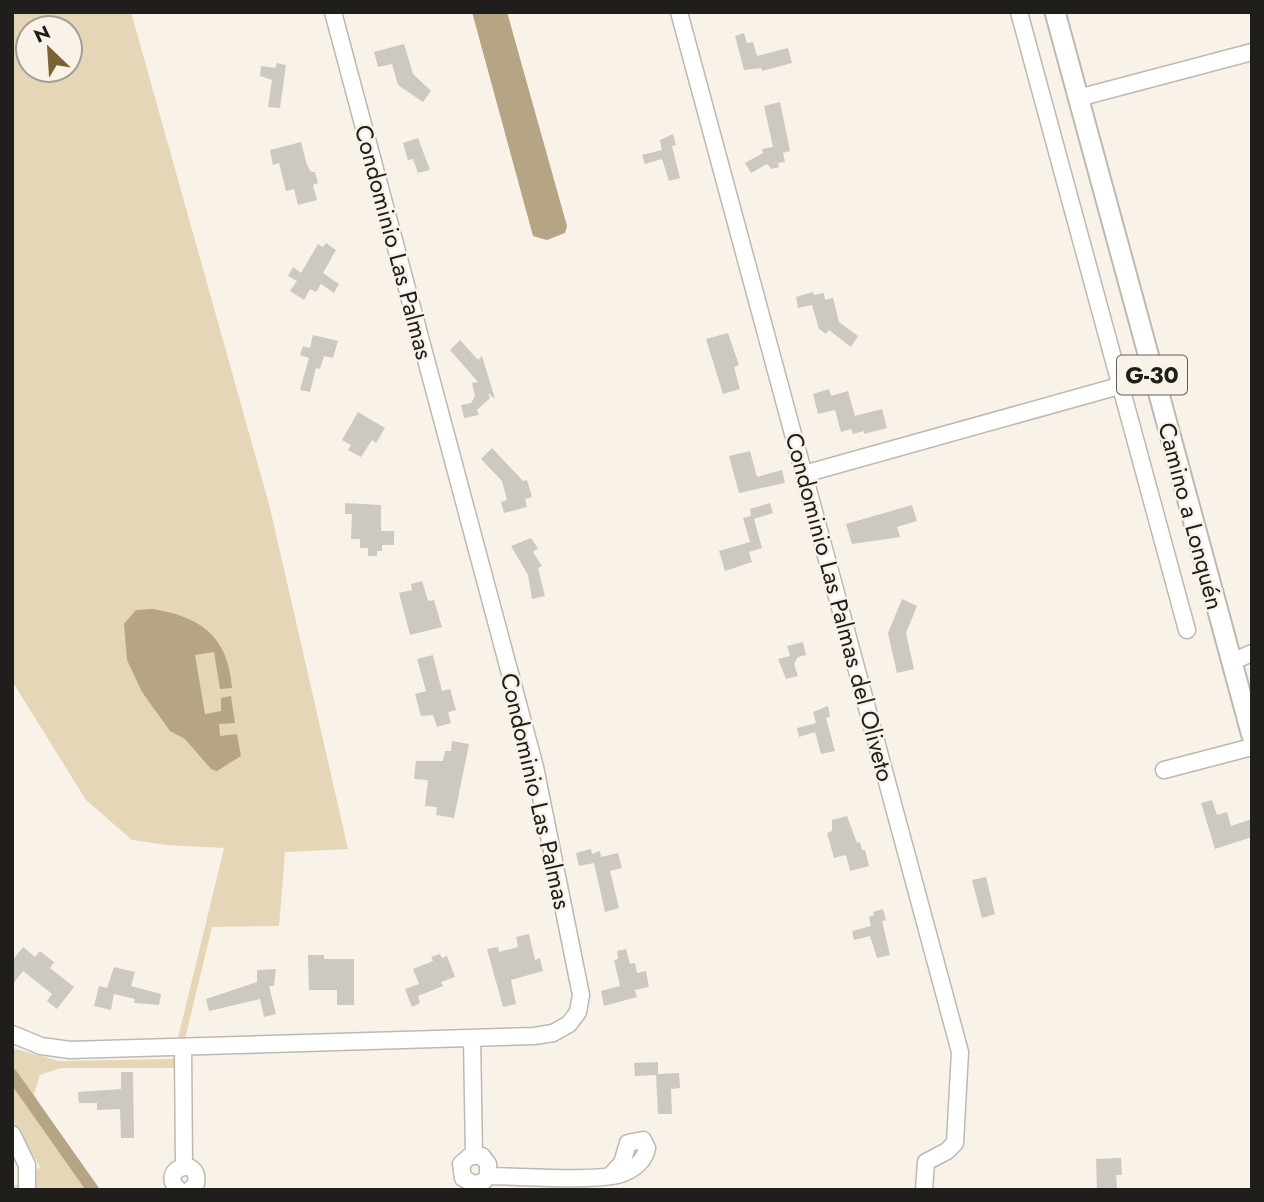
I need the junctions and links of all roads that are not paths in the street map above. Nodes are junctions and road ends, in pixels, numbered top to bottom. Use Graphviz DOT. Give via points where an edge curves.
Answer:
graph roads {
  1 [pos="332,12"];
  2 [pos="679,12"];
  3 [pos="1019,12"];
  4 [pos="1055,12"];
  5 [pos="1252,52"];
  6 [pos="1078,98"];
  7 [pos="1119,386"];
  8 [pos="804,474"];
  9 [pos="1187,630"];
  10 [pos="1252,653"];
  11 [pos="1231,662"];
  12 [pos="1252,736"];
  13 [pos="1252,747"];
  14 [pos="1164,770"];
  15 [pos="12,1034"];
  16 [pos="472,1038"];
  17 [pos="183,1047"];
  18 [pos="12,1134"];
  19 [pos="474,1155"];
  20 [pos="184,1166"];
  21 [pos="488,1176"];
  22 [pos="610,1176"];
  23 [pos="27,1190"];
  24 [pos="179,1190"];
  25 [pos="190,1190"];
  26 [pos="924,1190"];
  1 -- 16 [label="street, Condominio Las Palmas" via="535,767 579,973 580,1007 565,1027 543,1035"];
  2 -- 8 [label="street, Condominio Las Palmas del Oliveto"];
  3 -- 7 [label="street"];
  4 -- 6 [label="main road, Camino a Lonquén / G-30"];
  5 -- 6 [label="street"];
  6 -- 11 [label="main road, Camino a Lonquén / G-30"];
  7 -- 8 [label="street"];
  7 -- 9 [label="street"];
  8 -- 26 [label="street, Condominio Las Palmas del Oliveto" via="960,1052 955,1143 926,1162"];
  10 -- 11 [label="street"];
  11 -- 12 [label="main road, Camino a Lonquén / G-30"];
  13 -- 14 [label="street"];
  15 -- 17 [label="street, Condominio Las Palmas" via="53,1049"];
  16 -- 17 [label="street, Condominio Las Palmas"];
  16 -- 19 [label="street"];
  17 -- 20 [label="street"];
  18 -- 23 [label="street" via="27,1165"];
  19 -- 21 [label="street" via="487,1162"];
  19 -- 21 [label="street" via="462,1162 462,1176 476,1184"];
  20 -- 24 [label="street" via="172,1175"];
  20 -- 25 [label="street" via="197,1175"];
  21 -- 22 [label="street"];
}
